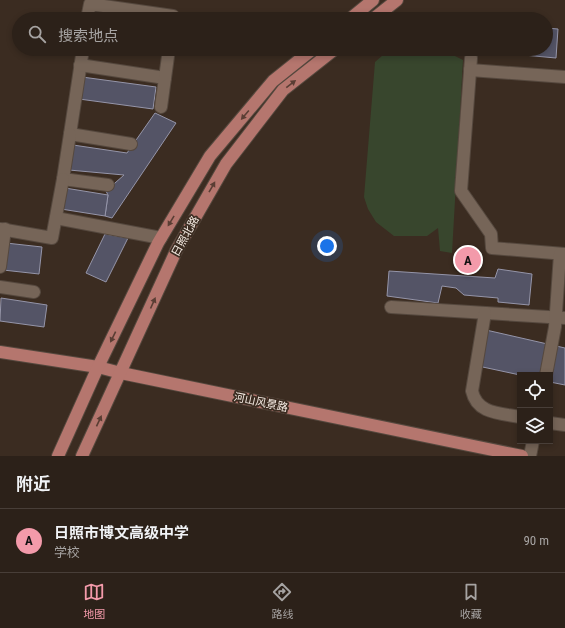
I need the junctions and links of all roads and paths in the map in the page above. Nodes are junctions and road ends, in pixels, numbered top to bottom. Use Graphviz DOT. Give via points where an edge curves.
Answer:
graph roads {
  1 [pos="373,0"];
  2 [pos="397,0"];
  3 [pos="89,12"];
  4 [pos="145,12"];
  5 [pos="358,12"];
  6 [pos="382,12"];
  7 [pos="82,56"];
  8 [pos="168,56"];
  9 [pos="304,56"];
  10 [pos="326,56"];
  11 [pos="80,65"];
  12 [pos="565,77"];
  13 [pos="165,78"];
  14 [pos="161,107"];
  15 [pos="70,134"];
  16 [pos="131,144"];
  17 [pos="63,179"];
  18 [pos="108,185"];
  19 [pos="56,218"];
  20 [pos="2,229"];
  21 [pos="161,238"];
  22 [pos="563,254"];
  23 [pos="0,267"];
  24 [pos="0,287"];
  25 [pos="34,292"];
  26 [pos="391,307"];
  27 [pos="485,313"];
  28 [pos="560,318"];
  29 [pos="0,352"];
  30 [pos="98,367"];
  31 [pos="547,372"];
  32 [pos="121,373"];
  33 [pos="517,416"];
  34 [pos="553,423"];
  35 [pos="565,425"];
  36 [pos="532,444"];
  37 [pos="58,456"];
  38 [pos="82,456"];
  39 [pos="522,456"];
  40 [pos="530,456"];
  1 -- 5 [label="main road"];
  2 -- 6 [label="main road"];
  3 -- 4 [label="lane" via="90,4"];
  7 -- 11 [label="lane"];
  8 -- 13 [label="lane"];
  9 -- 21 [label="main road, 日照北路, one-way" via="273,81 210,156"];
  32 -- 10 [label="main road, 日照北路, one-way" via="176,251 226,164 283,90"];
  11 -- 13 [label="lane"];
  11 -- 15 [label="lane"];
  12 -- 22 [label="lane" via="470,64 461,191 491,234 492,248"];
  13 -- 14 [label="lane"];
  15 -- 16 [label="lane"];
  15 -- 17 [label="lane"];
  17 -- 18 [label="lane"];
  17 -- 19 [label="lane"];
  19 -- 20 [label="lane" via="52,238"];
  19 -- 21 [label="lane"];
  20 -- 23 [label="lane"];
  21 -- 30 [label="main road, 日照北路, one-way"];
  22 -- 28 [label="lane"];
  24 -- 25 [label="lane"];
  26 -- 27 [label="lane"];
  27 -- 28 [label="lane"];
  27 -- 33 [label="lane" via="472,391 474,401 482,409"];
  28 -- 31 [label="lane"];
  29 -- 30 [label="main road, 河山风景路"];
  30 -- 32 [label="main road, 河山风景路"];
  30 -- 37 [label="main road, 日照北路"];
  38 -- 32 [label="main road, 日照北路, one-way"];
  32 -- 39 [label="main road, 河山风景路"];
  34 -- 35 [label="lane"];
  36 -- 40 [label="lane"];
}
